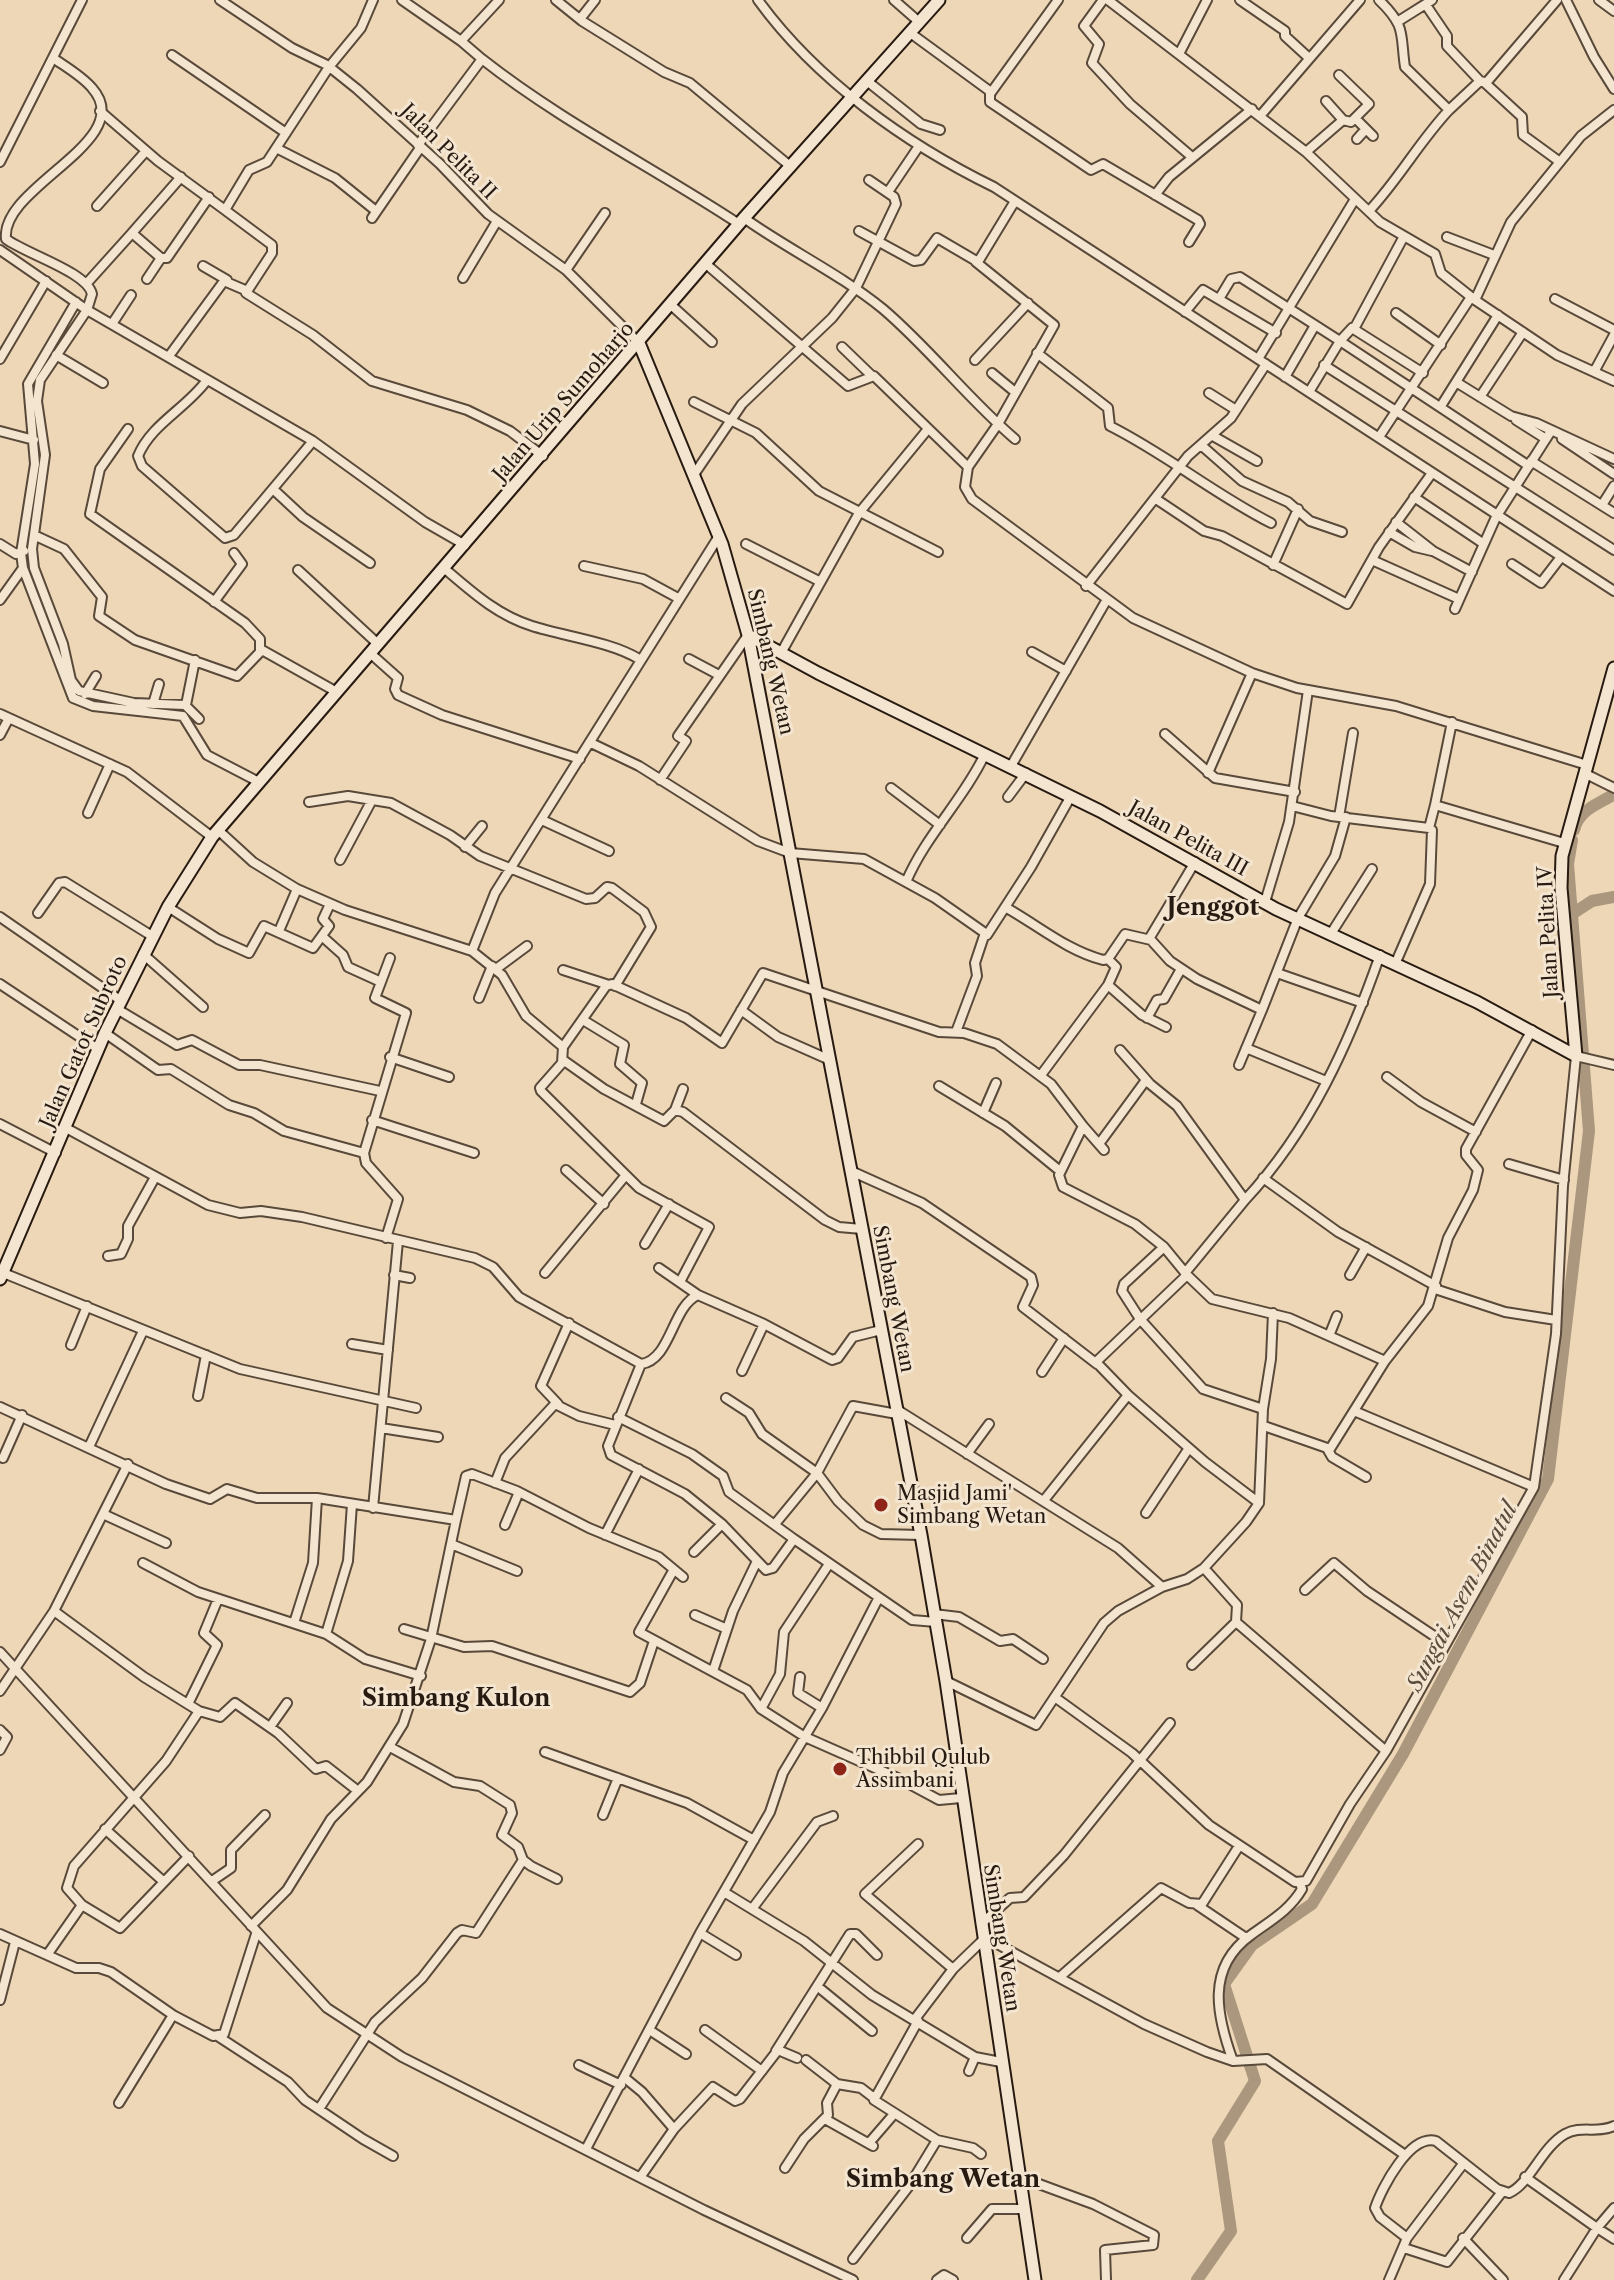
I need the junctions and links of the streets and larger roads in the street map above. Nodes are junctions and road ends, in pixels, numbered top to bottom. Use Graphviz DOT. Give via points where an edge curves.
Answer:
graph roads {
  1 [pos="82,0"];
  2 [pos="220,0"];
  3 [pos="373,0"];
  4 [pos="402,0"];
  5 [pos="499,0"];
  6 [pos="556,0"];
  7 [pos="595,0"];
  8 [pos="758,0"];
  9 [pos="894,0"];
  10 [pos="939,0"];
  11 [pos="1058,0"];
  12 [pos="1105,0"];
  13 [pos="1207,0"];
  14 [pos="1240,0"];
  15 [pos="1360,0"];
  16 [pos="1557,0"];
  17 [pos="1578,0"];
  18 [pos="1599,0"];
  19 [pos="1382,1"];
  20 [pos="1429,2"];
  21 [pos="1568,4"];
  22 [pos="1614,11"];
  23 [pos="580,19"];
  24 [pos="918,21"];
  25 [pos="1397,22"];
  26 [pos="909,32"];
  27 [pos="461,41"];
  28 [pos="1179,54"];
  29 [pos="172,55"];
  30 [pos="1309,58"];
  31 [pos="482,59"];
  32 [pos="52,60"];
  33 [pos="329,67"];
  34 [pos="1339,75"];
  35 [pos="867,81"];
  36 [pos="1483,82"];
  37 [pos="1614,89"];
  38 [pos="991,92"];
  39 [pos="852,96"];
  40 [pos="1326,101"];
  41 [pos="1252,109"];
  42 [pos="1449,110"];
  43 [pos="1614,110"];
  44 [pos="100,111"];
  45 [pos="1260,116"];
  46 [pos="1355,118"];
  47 [pos="1343,120"];
  48 [pos="940,130"];
  49 [pos="286,133"];
  50 [pos="1357,139"];
  51 [pos="919,146"];
  52 [pos="419,147"];
  53 [pos="276,148"];
  54 [pos="146,151"];
  55 [pos="1306,152"];
  56 [pos="1192,157"];
  57 [pos="0,162"];
  58 [pos="1560,162"];
  59 [pos="790,166"];
  60 [pos="181,177"];
  61 [pos="869,180"];
  62 [pos="888,192"];
  63 [pos="1155,195"];
  64 [pos="209,197"];
  65 [pos="1355,199"];
  66 [pos="1015,201"];
  67 [pos="97,206"];
  68 [pos="225,210"];
  69 [pos="1369,211"];
  70 [pos="605,213"];
  71 [pos="497,221"];
  72 [pos="741,221"];
  73 [pos="859,231"];
  74 [pos="132,233"];
  75 [pos="1447,237"];
  76 [pos="1403,238"];
  77 [pos="879,241"];
  78 [pos="1189,242"];
  79 [pos="0,250"];
  80 [pos="1494,255"];
  81 [pos="161,258"];
  82 [pos="976,262"];
  83 [pos="706,264"];
  84 [pos="203,266"];
  85 [pos="566,270"];
  86 [pos="463,278"];
  87 [pos="147,279"];
  88 [pos="227,280"];
  89 [pos="46,281"];
  90 [pos="87,283"];
  91 [pos="856,288"];
  92 [pos="245,290"];
  93 [pos="131,295"];
  94 [pos="1473,298"];
  95 [pos="1219,299"];
  96 [pos="1555,299"];
  97 [pos="1028,303"];
  98 [pos="671,305"];
  99 [pos="82,306"];
  100 [pos="1290,311"];
  101 [pos="1185,312"];
  102 [pos="1396,313"];
  103 [pos="1498,315"];
  104 [pos="112,324"];
  105 [pos="1314,327"];
  106 [pos="1354,329"];
  107 [pos="1523,332"];
  108 [pos="1276,333"];
  109 [pos="1614,333"];
  110 [pos="1340,341"];
  111 [pos="712,342"];
  112 [pos="639,343"];
  113 [pos="1441,345"];
  114 [pos="802,347"];
  115 [pos="842,347"];
  116 [pos="1037,353"];
  117 [pos="56,355"];
  118 [pos="169,356"];
  119 [pos="0,359"];
  120 [pos="975,360"];
  121 [pos="1262,362"];
  122 [pos="1324,365"];
  123 [pos="1594,372"];
  124 [pos="992,373"];
  125 [pos="1423,373"];
  126 [pos="871,375"];
  127 [pos="1285,377"];
  128 [pos="207,380"];
  129 [pos="1614,381"];
  130 [pos="1456,382"];
  131 [pos="103,383"];
  132 [pos="1413,389"];
  133 [pos="1015,392"];
  134 [pos="1309,392"];
  135 [pos="1209,393"];
  136 [pos="1480,397"];
  137 [pos="694,402"];
  138 [pos="1441,406"];
  139 [pos="1236,410"];
  140 [pos="1397,412"];
  141 [pos="731,420"];
  142 [pos="998,424"];
  143 [pos="128,429"];
  144 [pos="928,429"];
  145 [pos="0,431"];
  146 [pos="1548,435"];
  147 [pos="1213,436"];
  148 [pos="1379,437"];
  149 [pos="1560,437"];
  150 [pos="1015,439"];
  151 [pos="34,440"];
  152 [pos="313,441"];
  153 [pos="1201,445"];
  154 [pos="543,456"];
  155 [pos="1614,459"];
  156 [pos="1257,461"];
  157 [pos="1530,464"];
  158 [pos="968,467"];
  159 [pos="1178,468"];
  160 [pos="1432,473"];
  161 [pos="1614,474"];
  162 [pos="693,476"];
  163 [pos="1614,486"];
  164 [pos="274,490"];
  165 [pos="1514,490"];
  166 [pos="1414,497"];
  167 [pos="1156,499"];
  168 [pos="1602,505"];
  169 [pos="1298,509"];
  170 [pos="859,513"];
  171 [pos="1614,513"];
  172 [pos="1496,517"];
  173 [pos="1396,522"];
  174 [pos="1271,523"];
  175 [pos="1342,532"];
  176 [pos="1389,532"];
  177 [pos="36,536"];
  178 [pos="719,536"];
  179 [pos="0,544"];
  180 [pos="746,544"];
  181 [pos="1484,544"];
  182 [pos="465,545"];
  183 [pos="1614,550"];
  184 [pos="27,551"];
  185 [pos="1433,551"];
  186 [pos="938,552"];
  187 [pos="234,553"];
  188 [pos="1561,557"];
  189 [pos="1372,560"];
  190 [pos="370,563"];
  191 [pos="1512,564"];
  192 [pos="1273,565"];
  193 [pos="584,566"];
  194 [pos="23,568"];
  195 [pos="445,569"];
  196 [pos="298,570"];
  197 [pos="1472,572"];
  198 [pos="819,581"];
  199 [pos="1086,586"];
  200 [pos="1614,591"];
  201 [pos="678,598"];
  202 [pos="1459,599"];
  203 [pos="0,600"];
  204 [pos="1106,601"];
  205 [pos="214,602"];
  206 [pos="1455,609"];
  207 [pos="748,635"];
  208 [pos="374,648"];
  209 [pos="260,650"];
  210 [pos="1032,652"];
  211 [pos="781,653"];
  212 [pos="639,659"];
  213 [pos="689,659"];
  214 [pos="195,660"];
  215 [pos="1614,668"];
  216 [pos="1066,671"];
  217 [pos="1252,673"];
  218 [pos="719,675"];
  219 [pos="96,676"];
  220 [pos="159,684"];
  221 [pos="1308,690"];
  222 [pos="335,691"];
  223 [pos="1611,691"];
  224 [pos="78,695"];
  225 [pos="186,705"];
  226 [pos="154,707"];
  227 [pos="4,716"];
  228 [pos="199,719"];
  229 [pos="1452,722"];
  230 [pos="1353,733"];
  231 [pos="1165,734"];
  232 [pos="0,735"];
  233 [pos="591,743"];
  234 [pos="985,754"];
  235 [pos="580,759"];
  236 [pos="110,764"];
  237 [pos="1011,766"];
  238 [pos="1586,769"];
  239 [pos="1026,773"];
  240 [pos="1208,773"];
  241 [pos="660,780"];
  242 [pos="257,781"];
  243 [pos="891,788"];
  244 [pos="1614,788"];
  245 [pos="1295,792"];
  246 [pos="1071,796"];
  247 [pos="1008,797"];
  248 [pos="309,802"];
  249 [pos="368,805"];
  250 [pos="1435,805"];
  251 [pos="1292,806"];
  252 [pos="88,813"];
  253 [pos="1342,817"];
  254 [pos="542,820"];
  255 [pos="940,825"];
  256 [pos="482,826"];
  257 [pos="1429,828"];
  258 [pos="215,833"];
  259 [pos="1564,843"];
  260 [pos="465,847"];
  261 [pos="609,851"];
  262 [pos="790,853"];
  263 [pos="340,860"];
  264 [pos="1195,862"];
  265 [pos="1372,869"];
  266 [pos="509,870"];
  267 [pos="906,882"];
  268 [pos="297,889"];
  269 [pos="1265,902"];
  270 [pos="330,904"];
  271 [pos="168,907"];
  272 [pos="1005,907"];
  273 [pos="38,913"];
  274 [pos="0,917"];
  275 [pos="1298,918"];
  276 [pos="279,931"];
  277 [pos="1332,932"];
  278 [pos="987,935"];
  279 [pos="152,936"];
  280 [pos="324,938"];
  281 [pos="1149,939"];
  282 [pos="527,946"];
  283 [pos="472,951"];
  284 [pos="143,954"];
  285 [pos="1380,954"];
  286 [pos="390,958"];
  287 [pos="1108,959"];
  288 [pos="1396,962"];
  289 [pos="494,967"];
  290 [pos="1181,969"];
  291 [pos="563,970"];
  292 [pos="1277,973"];
  293 [pos="381,982"];
  294 [pos="0,984"];
  295 [pos="612,985"];
  296 [pos="1108,985"];
  297 [pos="817,990"];
  298 [pos="479,998"];
  299 [pos="1363,1003"];
  300 [pos="119,1004"];
  301 [pos="203,1007"];
  302 [pos="741,1010"];
  303 [pos="1262,1010"];
  304 [pos="1147,1018"];
  305 [pos="583,1020"];
  306 [pos="1166,1027"];
  307 [pos="1532,1030"];
  308 [pos="956,1032"];
  309 [pos="105,1033"];
  310 [pos="563,1047"];
  311 [pos="1246,1048"];
  312 [pos="98,1049"];
  313 [pos="1120,1050"];
  314 [pos="390,1057"];
  315 [pos="1578,1057"];
  316 [pos="563,1060"];
  317 [pos="830,1060"];
  318 [pos="1239,1065"];
  319 [pos="1614,1065"];
  320 [pos="1041,1075"];
  321 [pos="449,1077"];
  322 [pos="1387,1077"];
  323 [pos="1146,1080"];
  324 [pos="1326,1081"];
  325 [pos="996,1083"];
  326 [pos="939,1086"];
  327 [pos="683,1089"];
  328 [pos="380,1091"];
  329 [pos="636,1104"];
  330 [pos="675,1110"];
  331 [pos="983,1113"];
  332 [pos="372,1120"];
  333 [pos="0,1124"];
  334 [pos="1083,1126"];
  335 [pos="66,1128"];
  336 [pos="1476,1132"];
  337 [pos="56,1153"];
  338 [pos="364,1153"];
  339 [pos="474,1153"];
  340 [pos="1509,1164"];
  341 [pos="566,1170"];
  342 [pos="851,1171"];
  343 [pos="1060,1171"];
  344 [pos="626,1175"];
  345 [pos="1263,1178"];
  346 [pos="154,1179"];
  347 [pos="1564,1180"];
  348 [pos="1245,1200"];
  349 [pos="604,1204"];
  350 [pos="669,1204"];
  351 [pos="862,1229"];
  352 [pos="386,1238"];
  353 [pos="398,1241"];
  354 [pos="645,1244"];
  355 [pos="1164,1247"];
  356 [pos="1366,1247"];
  357 [pos="108,1256"];
  358 [pos="659,1268"];
  359 [pos="545,1273"];
  360 [pos="1,1274"];
  361 [pos="1186,1274"];
  362 [pos="394,1275"];
  363 [pos="1350,1275"];
  364 [pos="410,1278"];
  365 [pos="680,1282"];
  366 [pos="1436,1287"];
  367 [pos="698,1295"];
  368 [pos="87,1306"];
  369 [pos="1273,1313"];
  370 [pos="1337,1316"];
  371 [pos="1140,1319"];
  372 [pos="1556,1320"];
  373 [pos="569,1323"];
  374 [pos="764,1324"];
  375 [pos="881,1330"];
  376 [pos="143,1331"];
  377 [pos="1329,1336"];
  378 [pos="1064,1338"];
  379 [pos="352,1344"];
  380 [pos="71,1345"];
  381 [pos="388,1350"];
  382 [pos="206,1355"];
  383 [pos="1385,1361"];
  384 [pos="641,1364"];
  385 [pos="1097,1364"];
  386 [pos="742,1371"];
  387 [pos="1042,1372"];
  388 [pos="1128,1395"];
  389 [pos="198,1396"];
  390 [pos="726,1398"];
  391 [pos="383,1402"];
  392 [pos="558,1404"];
  393 [pos="0,1407"];
  394 [pos="416,1408"];
  395 [pos="1263,1409"];
  396 [pos="1354,1411"];
  397 [pos="897,1412"];
  398 [pos="22,1415"];
  399 [pos="617,1421"];
  400 [pos="989,1424"];
  401 [pos="1264,1426"];
  402 [pos="381,1428"];
  403 [pos="438,1437"];
  404 [pos="89,1447"];
  405 [pos="1189,1448"];
  406 [pos="1328,1450"];
  407 [pos="967,1454"];
  408 [pos="3,1458"];
  409 [pos="128,1464"];
  410 [pos="639,1469"];
  411 [pos="817,1473"];
  412 [pos="1366,1477"];
  413 [pos="495,1483"];
  414 [pos="1534,1487"];
  415 [pos="519,1492"];
  416 [pos="317,1498"];
  417 [pos="1045,1499"];
  418 [pos="1259,1503"];
  419 [pos="352,1504"];
  420 [pos="373,1508"];
  421 [pos="1146,1513"];
  422 [pos="103,1514"];
  423 [pos="456,1520"];
  424 [pos="722,1524"];
  425 [pos="775,1524"];
  426 [pos="505,1525"];
  427 [pos="605,1535"];
  428 [pos="921,1535"];
  429 [pos="794,1539"];
  430 [pos="166,1543"];
  431 [pos="451,1544"];
  432 [pos="694,1552"];
  433 [pos="757,1561"];
  434 [pos="143,1563"];
  435 [pos="829,1564"];
  436 [pos="1204,1568"];
  437 [pos="517,1571"];
  438 [pos="673,1571"];
  439 [pos="683,1577"];
  440 [pos="1162,1587"];
  441 [pos="1305,1590"];
  442 [pos="218,1599"];
  443 [pos="878,1599"];
  444 [pos="54,1611"];
  445 [pos="695,1615"];
  446 [pos="935,1618"];
  447 [pos="1236,1622"];
  448 [pos="294,1623"];
  449 [pos="404,1629"];
  450 [pos="727,1629"];
  451 [pos="326,1634"];
  452 [pos="431,1639"];
  453 [pos="654,1641"];
  454 [pos="1446,1644"];
  455 [pos="0,1652"];
  456 [pos="1043,1659"];
  457 [pos="1192,1665"];
  458 [pos="16,1668"];
  459 [pos="713,1671"];
  460 [pos="421,1676"];
  461 [pos="800,1677"];
  462 [pos="946,1681"];
  463 [pos="0,1691"];
  464 [pos="1056,1698"];
  465 [pos="287,1703"];
  466 [pos="188,1704"];
  467 [pos="822,1708"];
  468 [pos="761,1709"];
  469 [pos="199,1711"];
  470 [pos="1170,1723"];
  471 [pos="270,1727"];
  472 [pos="0,1730"];
  473 [pos="805,1737"];
  474 [pos="390,1747"];
  475 [pos="0,1750"];
  476 [pos="1386,1751"];
  477 [pos="545,1752"];
  478 [pos="1140,1760"];
  479 [pos="618,1778"];
  480 [pos="358,1791"];
  481 [pos="961,1798"];
  482 [pos="135,1799"];
  483 [pos="265,1815"];
  484 [pos="603,1815"];
  485 [pos="833,1816"];
  486 [pos="105,1829"];
  487 [pos="754,1840"];
  488 [pos="918,1844"];
  489 [pos="1239,1846"];
  490 [pos="189,1856"];
  491 [pos="523,1860"];
  492 [pos="557,1879"];
  493 [pos="212,1881"];
  494 [pos="164,1882"];
  495 [pos="1300,1883"];
  496 [pos="724,1892"];
  497 [pos="82,1905"];
  498 [pos="1197,1905"];
  499 [pos="752,1909"];
  500 [pos="981,1924"];
  501 [pos="253,1930"];
  502 [pos="700,1933"];
  503 [pos="0,1934"];
  504 [pos="1246,1938"];
  505 [pos="983,1940"];
  506 [pos="15,1942"];
  507 [pos="47,1955"];
  508 [pos="736,1955"];
  509 [pos="877,1955"];
  510 [pos="831,1964"];
  511 [pos="953,1969"];
  512 [pos="1061,1976"];
  513 [pos="817,1986"];
  514 [pos="0,1997"];
  515 [pos="173,2015"];
  516 [pos="916,2020"];
  517 [pos="705,2030"];
  518 [pos="651,2031"];
  519 [pos="872,2031"];
  520 [pos="366,2035"];
  521 [pos="219,2037"];
  522 [pos="776,2051"];
  523 [pos="686,2054"];
  524 [pos="975,2057"];
  525 [pos="1236,2061"];
  526 [pos="1001,2062"];
  527 [pos="579,2065"];
  528 [pos="762,2071"];
  529 [pos="969,2071"];
  530 [pos="623,2082"];
  531 [pos="837,2084"];
  532 [pos="874,2098"];
  533 [pos="119,2103"];
  534 [pos="319,2109"];
  535 [pos="894,2114"];
  536 [pos="825,2119"];
  537 [pos="1614,2126"];
  538 [pos="674,2129"];
  539 [pos="937,2140"];
  540 [pos="586,2149"];
  541 [pos="981,2154"];
  542 [pos="1405,2155"];
  543 [pos="393,2156"];
  544 [pos="1463,2164"];
  545 [pos="785,2168"];
  546 [pos="641,2176"];
  547 [pos="1020,2177"];
  548 [pos="1525,2177"];
  549 [pos="1502,2192"];
  550 [pos="1614,2208"];
  551 [pos="1025,2209"];
  552 [pos="1597,2228"];
  553 [pos="967,2238"];
  554 [pos="1463,2238"];
  555 [pos="1614,2239"];
  556 [pos="1406,2243"];
  557 [pos="853,2259"];
  558 [pos="1393,2279"];
  559 [pos="853,2280"];
  560 [pos="937,2280"];
  561 [pos="953,2280"];
  562 [pos="1035,2280"];
  563 [pos="1106,2280"];
  564 [pos="1503,2280"];
  565 [pos="1564,2280"];
  1 -- 32 [label="street"];
  2 -- 33 [label="street, Jalan Pelita II"];
  3 -- 33 [label="street" via="361,28"];
  4 -- 27 [label="street"];
  5 -- 27 [label="street"];
  6 -- 23 [label="street"];
  7 -- 23 [label="street"];
  8 -- 39 [label="street" via="778,27"];
  9 -- 24 [label="street"];
  10 -- 24 [label="street, Jalan Urip Sumoharjo"];
  11 -- 38 [label="street"];
  12 -- 28 [label="street"];
  12 -- 56 [label="street" via="1084,26 1099,44 1093,65"];
  13 -- 28 [label="street"];
  14 -- 30 [label="street" via="1285,31"];
  15 -- 30 [label="street"];
  16 -- 36 [label="street"];
  17 -- 21 [label="street"];
  18 -- 22 [label="street"];
  19 -- 25 [label="street"];
  20 -- 25 [label="street"];
  20 -- 36 [label="street" via="1447,46"];
  21 -- 37 [label="street"];
  23 -- 59 [label="street" via="690,83"];
  24 -- 26 [label="street, Jalan Urip Sumoharjo"];
  25 -- 42 [label="street" via="1406,44 1405,67"];
  26 -- 35 [label="street, Jalan Urip Sumoharjo"];
  26 -- 38 [label="street"];
  27 -- 31 [label="street"];
  28 -- 41 [label="street"];
  29 -- 49 [label="street"];
  30 -- 45 [label="street"];
  31 -- 52 [label="street"];
  31 -- 72 [label="street" via="613,148"];
  32 -- 44 [label="street" via="94,89"];
  32 -- 57 [label="street"];
  33 -- 49 [label="street"];
  33 -- 52 [label="street, Jalan Pelita II"];
  34 -- 46 [label="street" via="1369,104"];
  35 -- 39 [label="street, Jalan Urip Sumoharjo"];
  35 -- 48 [label="street" via="921,124"];
  36 -- 42 [label="street"];
  36 -- 58 [label="street" via="1522,117 1523,135"];
  38 -- 63 [label="street" via="990,102 1091,170 1103,164"];
  39 -- 51 [label="street"];
  39 -- 59 [label="street, Jalan Urip Sumoharjo"];
  40 -- 47 [label="street"];
  41 -- 45 [label="street"];
  41 -- 56 [label="street"];
  42 -- 69 [label="street"];
  43 -- 58 [label="street" via="1581,136"];
  44 -- 54 [label="street"];
  44 -- 90 [label="street" via="88,141 13,207 4,234 20,250"];
  45 -- 55 [label="street"];
  46 -- 47 [label="street"];
  46 -- 50 [label="street" via="1369,132"];
  47 -- 55 [label="street"];
  49 -- 53 [label="street"];
  51 -- 62 [label="street"];
  51 -- 66 [label="street"];
  52 -- 53 [label="street" via="374,215 335,178"];
  52 -- 71 [label="street, Jalan Pelita II"];
  53 -- 68 [label="street" via="266,164 249,170"];
  54 -- 60 [label="street"];
  54 -- 67 [label="street"];
  55 -- 65 [label="street"];
  56 -- 63 [label="street"];
  58 -- 80 [label="street" via="1511,222"];
  59 -- 72 [label="street, Jalan Urip Sumoharjo"];
  60 -- 64 [label="street"];
  60 -- 74 [label="street"];
  61 -- 62 [label="street"];
  62 -- 77 [label="street" via="896,204"];
  63 -- 78 [label="street" via="1200,222"];
  64 -- 68 [label="street"];
  64 -- 81 [label="street" via="175,249"];
  65 -- 69 [label="street"];
  65 -- 100 [label="street"];
  66 -- 82 [label="street"];
  66 -- 101 [label="street"];
  68 -- 92 [label="street" via="272,245 272,253"];
  69 -- 76 [label="street"];
  70 -- 85 [label="street"];
  71 -- 85 [label="street, Jalan Pelita II"];
  71 -- 86 [label="street"];
  72 -- 83 [label="street, Jalan Urip Sumoharjo"];
  72 -- 91 [label="street"];
  73 -- 77 [label="street"];
  74 -- 81 [label="street"];
  74 -- 90 [label="street"];
  75 -- 80 [label="street"];
  76 -- 94 [label="street" via="1435,254 1441,273"];
  76 -- 106 [label="street"];
  77 -- 82 [label="street" via="917,262 933,240 941,238"];
  77 -- 91 [label="street"];
  79 -- 89 [label="street"];
  80 -- 94 [label="street"];
  81 -- 87 [label="street"];
  82 -- 97 [label="street"];
  83 -- 98 [label="street, Jalan Urip Sumoharjo"];
  83 -- 114 [label="street"];
  84 -- 88 [label="street"];
  85 -- 112 [label="street, Jalan Pelita II"];
  88 -- 92 [label="street"];
  88 -- 118 [label="street"];
  89 -- 99 [label="street"];
  89 -- 119 [label="street"];
  90 -- 99 [label="street" via="92,294"];
  91 -- 114 [label="street"];
  91 -- 142 [label="street" via="915,338"];
  92 -- 154 [label="street" via="335,351 358,374 467,410 510,431"];
  93 -- 104 [label="street"];
  94 -- 103 [label="street"];
  94 -- 113 [label="street"];
  95 -- 100 [label="street" via="1235,276"];
  95 -- 101 [label="street" via="1201,290"];
  95 -- 108 [label="street"];
  96 -- 109 [label="street"];
  97 -- 116 [label="street" via="1054,325"];
  97 -- 120 [label="street"];
  98 -- 111 [label="street"];
  98 -- 112 [label="street, Jalan Urip Sumoharjo"];
  99 -- 104 [label="street"];
  99 -- 117 [label="street"];
  99 -- 151 [label="street" via="28,384"];
  100 -- 105 [label="street"];
  100 -- 108 [label="street"];
  101 -- 121 [label="street"];
  102 -- 113 [label="street"];
  103 -- 107 [label="street"];
  103 -- 130 [label="street"];
  104 -- 118 [label="street"];
  105 -- 110 [label="street"];
  105 -- 127 [label="street"];
  106 -- 110 [label="street" via="1349,328"];
  106 -- 125 [label="street"];
  107 -- 123 [label="street"];
  107 -- 136 [label="street"];
  108 -- 121 [label="street"];
  109 -- 123 [label="street"];
  110 -- 122 [label="street"];
  110 -- 132 [label="street"];
  112 -- 154 [label="street, Jalan Urip Sumoharjo"];
  112 -- 162 [label="street, Simbang Wetan"];
  113 -- 125 [label="street"];
  114 -- 126 [label="street" via="851,387"];
  114 -- 141 [label="street"];
  115 -- 126 [label="street"];
  116 -- 133 [label="street"];
  116 -- 159 [label="street" via="1108,408 1110,426"];
  117 -- 131 [label="street"];
  117 -- 177 [label="street" via="37,391 45,455"];
  118 -- 128 [label="street"];
  121 -- 127 [label="street"];
  121 -- 139 [label="street"];
  122 -- 134 [label="street"];
  122 -- 140 [label="street"];
  123 -- 129 [label="street"];
  124 -- 133 [label="street"];
  125 -- 132 [label="street"];
  126 -- 144 [label="street"];
  127 -- 134 [label="street"];
  128 -- 152 [label="street"];
  128 -- 164 [label="street" via="144,444 138,456 142,466 227,539"];
  130 -- 136 [label="street"];
  130 -- 138 [label="street"];
  132 -- 138 [label="street"];
  132 -- 140 [label="street"];
  133 -- 142 [label="street"];
  134 -- 148 [label="street"];
  135 -- 139 [label="street"];
  136 -- 146 [label="street"];
  137 -- 141 [label="street"];
  138 -- 157 [label="street"];
  139 -- 147 [label="street"];
  140 -- 148 [label="street"];
  140 -- 165 [label="street"];
  141 -- 162 [label="street"];
  141 -- 170 [label="street" via="779,450 819,491"];
  142 -- 150 [label="street"];
  142 -- 158 [label="street"];
  143 -- 205 [label="street" via="100,469 90,514"];
  144 -- 158 [label="street"];
  144 -- 170 [label="street"];
  145 -- 151 [label="street"];
  146 -- 149 [label="street"];
  146 -- 157 [label="street"];
  147 -- 153 [label="street"];
  147 -- 156 [label="street"];
  148 -- 160 [label="street"];
  149 -- 155 [label="street"];
  149 -- 161 [label="street"];
  151 -- 184 [label="street"];
  152 -- 164 [label="street"];
  152 -- 182 [label="street"];
  153 -- 159 [label="street"];
  153 -- 169 [label="street" via="1242,481"];
  154 -- 182 [label="street, Jalan Urip Sumoharjo"];
  157 -- 165 [label="street"];
  157 -- 168 [label="street"];
  158 -- 199 [label="street" via="968,494"];
  159 -- 167 [label="street"];
  159 -- 174 [label="street"];
  160 -- 166 [label="street"];
  160 -- 172 [label="street"];
  162 -- 178 [label="street, Simbang Wetan"];
  163 -- 168 [label="street"];
  164 -- 190 [label="street"];
  165 -- 172 [label="street"];
  165 -- 183 [label="street"];
  166 -- 173 [label="street"];
  166 -- 181 [label="street"];
  167 -- 192 [label="street" via="1204,531"];
  167 -- 199 [label="street"];
  168 -- 171 [label="street"];
  169 -- 175 [label="street" via="1310,521"];
  169 -- 192 [label="street"];
  170 -- 186 [label="street"];
  170 -- 198 [label="street"];
  172 -- 181 [label="street"];
  172 -- 188 [label="street"];
  173 -- 176 [label="street"];
  173 -- 185 [label="street"];
  176 -- 185 [label="street"];
  176 -- 189 [label="street"];
  177 -- 184 [label="street"];
  177 -- 214 [label="street" via="74,560 102,597 101,619 135,640"];
  178 -- 201 [label="street"];
  178 -- 207 [label="street, Simbang Wetan"];
  179 -- 184 [label="street"];
  180 -- 198 [label="street"];
  181 -- 197 [label="street"];
  182 -- 195 [label="street, Jalan Urip Sumoharjo"];
  184 -- 194 [label="street"];
  184 -- 224 [label="street"];
  185 -- 197 [label="street"];
  187 -- 205 [label="street" via="242,564"];
  188 -- 191 [label="street" via="1541,583"];
  188 -- 200 [label="street"];
  189 -- 192 [label="street" via="1347,604"];
  189 -- 202 [label="street"];
  193 -- 201 [label="street" via="643,579"];
  194 -- 203 [label="street"];
  194 -- 224 [label="street"];
  195 -- 208 [label="street, Jalan Urip Sumoharjo"];
  195 -- 212 [label="street" via="487,605 531,626 571,634"];
  196 -- 208 [label="street"];
  197 -- 202 [label="street"];
  198 -- 211 [label="street"];
  199 -- 204 [label="street"];
  201 -- 212 [label="street"];
  202 -- 206 [label="street"];
  204 -- 216 [label="street"];
  204 -- 217 [label="street"];
  205 -- 209 [label="street" via="252,630 260,639"];
  207 -- 211 [label="street, Jalan Pelita III"];
  207 -- 218 [label="street"];
  207 -- 262 [label="street, Simbang Wetan"];
  208 -- 222 [label="street, Jalan Urip Sumoharjo"];
  208 -- 235 [label="street" via="398,678 398,695 442,715"];
  209 -- 214 [label="street" via="241,676"];
  209 -- 222 [label="street"];
  210 -- 216 [label="street"];
  211 -- 234 [label="street, Jalan Pelita III"];
  212 -- 233 [label="street"];
  213 -- 218 [label="street"];
  214 -- 225 [label="street"];
  215 -- 223 [label="street, Jalan Pelita IV"];
  216 -- 237 [label="street"];
  217 -- 221 [label="street"];
  217 -- 240 [label="street"];
  218 -- 241 [label="street" via="678,736 686,741"];
  219 -- 224 [label="street"];
  220 -- 226 [label="street"];
  221 -- 229 [label="street"];
  221 -- 245 [label="street"];
  222 -- 242 [label="street, Jalan Urip Sumoharjo"];
  223 -- 238 [label="street, Jalan Pelita IV"];
  224 -- 226 [label="street" via="93,706"];
  225 -- 226 [label="street"];
  225 -- 228 [label="street"];
  226 -- 242 [label="street" via="183,716 207,755"];
  227 -- 232 [label="street"];
  227 -- 236 [label="street"];
  229 -- 238 [label="street"];
  229 -- 250 [label="street"];
  230 -- 253 [label="street"];
  231 -- 240 [label="street"];
  233 -- 235 [label="street"];
  233 -- 241 [label="street"];
  234 -- 237 [label="street, Jalan Pelita III"];
  234 -- 255 [label="street"];
  235 -- 254 [label="street"];
  236 -- 252 [label="street"];
  236 -- 258 [label="street"];
  237 -- 239 [label="street, Jalan Pelita III"];
  238 -- 244 [label="street"];
  238 -- 259 [label="street, Jalan Pelita IV"];
  239 -- 246 [label="street, Jalan Pelita III"];
  239 -- 247 [label="street"];
  240 -- 245 [label="street"];
  241 -- 262 [label="street" via="758,841"];
  242 -- 258 [label="street, Jalan Urip Sumoharjo"];
  243 -- 255 [label="street"];
  245 -- 251 [label="street"];
  246 -- 264 [label="street, Jalan Pelita III"];
  246 -- 272 [label="street"];
  248 -- 249 [label="street" via="348,796"];
  249 -- 260 [label="street" via="407,809"];
  249 -- 263 [label="street"];
  250 -- 257 [label="street"];
  250 -- 259 [label="street"];
  251 -- 253 [label="street"];
  251 -- 269 [label="street"];
  253 -- 257 [label="street"];
  253 -- 275 [label="street" via="1335,856"];
  254 -- 261 [label="street"];
  254 -- 266 [label="street"];
  255 -- 267 [label="street" via="918,852"];
  256 -- 260 [label="street"];
  257 -- 288 [label="street" via="1430,884"];
  258 -- 268 [label="street"];
  258 -- 271 [label="street, Jalan Gatot Subroto"];
  259 -- 315 [label="street, Jalan Pelita IV" via="1561,888"];
  260 -- 266 [label="street"];
  262 -- 267 [label="street" via="858,857"];
  262 -- 297 [label="street, Simbang Wetan"];
  264 -- 269 [label="street, Jalan Pelita III"];
  264 -- 281 [label="street"];
  265 -- 277 [label="street"];
  266 -- 283 [label="street"];
  266 -- 295 [label="street" via="586,899 612,888 647,915 647,937"];
  267 -- 278 [label="street"];
  268 -- 270 [label="street"];
  268 -- 276 [label="street"];
  269 -- 275 [label="street, Jalan Pelita III"];
  270 -- 280 [label="street" via="323,919 329,926"];
  270 -- 283 [label="street"];
  271 -- 276 [label="street" via="249,953 264,926"];
  271 -- 279 [label="street, Jalan Gatot Subroto"];
  272 -- 278 [label="street"];
  272 -- 287 [label="street" via="1066,947"];
  273 -- 279 [label="street" via="62,881"];
  274 -- 300 [label="street"];
  275 -- 277 [label="street, Jalan Pelita III"];
  275 -- 292 [label="street"];
  276 -- 280 [label="street" via="313,948"];
  277 -- 285 [label="street, Jalan Pelita III"];
  278 -- 308 [label="street"];
  279 -- 284 [label="street, Jalan Gatot Subroto"];
  280 -- 293 [label="street" via="348,967"];
  281 -- 287 [label="street" via="1125,934"];
  281 -- 290 [label="street"];
  282 -- 289 [label="street"];
  283 -- 289 [label="street"];
  284 -- 300 [label="street, Jalan Gatot Subroto"];
  284 -- 301 [label="street"];
  285 -- 288 [label="street, Jalan Pelita III"];
  285 -- 299 [label="street"];
  286 -- 293 [label="street"];
  287 -- 296 [label="street" via="1116,967"];
  288 -- 307 [label="street, Jalan Pelita III"];
  289 -- 298 [label="street"];
  289 -- 310 [label="street" via="526,1016"];
  290 -- 303 [label="street"];
  290 -- 304 [label="street"];
  291 -- 295 [label="street"];
  292 -- 299 [label="street"];
  292 -- 303 [label="street"];
  293 -- 314 [label="street" via="375,998 406,1013"];
  294 -- 312 [label="street"];
  295 -- 302 [label="street" via="686,1018 719,1042 724,1042"];
  295 -- 305 [label="street"];
  296 -- 304 [label="street"];
  296 -- 320 [label="street"];
  297 -- 302 [label="street" via="762,973"];
  297 -- 308 [label="street" via="939,1032"];
  297 -- 317 [label="street, Simbang Wetan"];
  299 -- 324 [label="street"];
  300 -- 309 [label="street, Jalan Gatot Subroto"];
  300 -- 328 [label="street" via="177,1045 192,1040 236,1064"];
  302 -- 317 [label="street" via="778,1037"];
  303 -- 311 [label="street"];
  304 -- 306 [label="street"];
  305 -- 310 [label="street"];
  305 -- 329 [label="street" via="624,1045 620,1064 642,1083"];
  307 -- 315 [label="street, Jalan Pelita III"];
  307 -- 336 [label="street"];
  308 -- 320 [label="street" via="997,1044"];
  309 -- 312 [label="street, Jalan Gatot Subroto"];
  309 -- 338 [label="street" via="158,1070 171,1069 284,1131"];
  310 -- 316 [label="street"];
  311 -- 318 [label="street"];
  311 -- 324 [label="street"];
  312 -- 335 [label="street, Jalan Gatot Subroto"];
  313 -- 323 [label="street"];
  314 -- 321 [label="street"];
  314 -- 328 [label="street"];
  315 -- 319 [label="street, Jalan Pelita III"];
  315 -- 347 [label="street"];
  316 -- 329 [label="street"];
  316 -- 344 [label="street" via="541,1091"];
  317 -- 342 [label="street, Simbang Wetan"];
  320 -- 334 [label="street"];
  322 -- 336 [label="street"];
  323 -- 334 [label="street" via="1102,1147"];
  323 -- 348 [label="street" via="1177,1106"];
  324 -- 345 [label="street" via="1309,1118"];
  325 -- 331 [label="street"];
  326 -- 331 [label="street"];
  327 -- 330 [label="street"];
  328 -- 332 [label="street"];
  329 -- 330 [label="street" via="664,1121"];
  330 -- 351 [label="street" via="697,1120 825,1220"];
  331 -- 343 [label="street"];
  332 -- 338 [label="street"];
  332 -- 339 [label="street"];
  333 -- 337 [label="street"];
  334 -- 343 [label="street"];
  335 -- 337 [label="street, Jalan Gatot Subroto"];
  335 -- 346 [label="street"];
  336 -- 366 [label="street" via="1465,1153 1477,1165 1473,1190 1448,1238"];
  337 -- 360 [label="street, Jalan Gatot Subroto"];
  338 -- 352 [label="street" via="366,1163 398,1199"];
  340 -- 347 [label="street"];
  341 -- 349 [label="street"];
  342 -- 351 [label="street, Simbang Wetan"];
  342 -- 378 [label="street" via="922,1203 1031,1277 1023,1307"];
  343 -- 355 [label="street" via="1063,1187 1132,1222"];
  344 -- 349 [label="street"];
  344 -- 350 [label="street"];
  345 -- 348 [label="street"];
  345 -- 356 [label="street"];
  346 -- 352 [label="street" via="208,1205 299,1217"];
  346 -- 357 [label="street" via="128,1226 121,1254"];
  347 -- 372 [label="street"];
  348 -- 361 [label="street"];
  349 -- 359 [label="street"];
  350 -- 354 [label="street"];
  350 -- 365 [label="street" via="709,1227"];
  351 -- 375 [label="street, Simbang Wetan"];
  352 -- 353 [label="street"];
  353 -- 362 [label="street"];
  353 -- 373 [label="street" via="487,1263 510,1290"];
  355 -- 361 [label="street"];
  355 -- 371 [label="street" via="1122,1288"];
  356 -- 363 [label="street"];
  356 -- 366 [label="street"];
  358 -- 365 [label="street"];
  360 -- 368 [label="street"];
  361 -- 369 [label="street" via="1212,1299"];
  361 -- 371 [label="street"];
  362 -- 364 [label="street"];
  362 -- 381 [label="street"];
  365 -- 367 [label="street"];
  366 -- 372 [label="street" via="1505,1312"];
  366 -- 383 [label="street" via="1423,1313"];
  367 -- 374 [label="street"];
  367 -- 384 [label="street" via="653,1359"];
  368 -- 376 [label="street"];
  368 -- 380 [label="street"];
  369 -- 377 [label="street"];
  369 -- 395 [label="street"];
  370 -- 377 [label="street"];
  371 -- 385 [label="street"];
  371 -- 395 [label="street" via="1203,1389"];
  372 -- 414 [label="street"];
  373 -- 384 [label="street"];
  373 -- 392 [label="street" via="541,1386"];
  374 -- 375 [label="street" via="832,1360 853,1337"];
  374 -- 386 [label="street"];
  375 -- 397 [label="street, Simbang Wetan"];
  376 -- 382 [label="street"];
  376 -- 404 [label="street"];
  377 -- 383 [label="street"];
  378 -- 385 [label="street"];
  378 -- 387 [label="street"];
  379 -- 381 [label="street"];
  381 -- 391 [label="street"];
  382 -- 389 [label="street"];
  382 -- 391 [label="street" via="264,1377 327,1386"];
  383 -- 396 [label="street"];
  384 -- 399 [label="street"];
  385 -- 388 [label="street"];
  388 -- 405 [label="street"];
  388 -- 417 [label="street"];
  390 -- 411 [label="street" via="749,1413 765,1437"];
  391 -- 394 [label="street"];
  391 -- 402 [label="street"];
  392 -- 399 [label="street" via="579,1416"];
  392 -- 413 [label="street" via="505,1458"];
  393 -- 398 [label="street"];
  395 -- 401 [label="street"];
  396 -- 406 [label="street"];
  396 -- 414 [label="street"];
  397 -- 407 [label="street"];
  397 -- 411 [label="street" via="853,1406"];
  397 -- 428 [label="street, Simbang Wetan"];
  398 -- 404 [label="street"];
  398 -- 408 [label="street"];
  399 -- 410 [label="street" via="608,1453"];
  399 -- 425 [label="street" via="692,1454 723,1476 729,1492"];
  400 -- 407 [label="street"];
  401 -- 406 [label="street"];
  401 -- 418 [label="street"];
  402 -- 403 [label="street"];
  402 -- 420 [label="street"];
  404 -- 409 [label="street"];
  405 -- 418 [label="street"];
  405 -- 421 [label="street"];
  406 -- 412 [label="street"];
  407 -- 417 [label="street"];
  409 -- 416 [label="street" via="210,1499 227,1489 257,1498"];
  409 -- 422 [label="street"];
  410 -- 424 [label="street" via="685,1494"];
  410 -- 427 [label="street"];
  411 -- 425 [label="street"];
  411 -- 428 [label="street" via="863,1525 881,1534"];
  413 -- 415 [label="street"];
  413 -- 423 [label="street" via="467,1474"];
  414 -- 454 [label="street"];
  415 -- 426 [label="street"];
  415 -- 427 [label="street"];
  416 -- 419 [label="street"];
  416 -- 448 [label="street" via="313,1563"];
  417 -- 440 [label="street" via="1118,1548"];
  418 -- 436 [label="street"];
  419 -- 420 [label="street"];
  419 -- 451 [label="street" via="348,1561"];
  420 -- 423 [label="street"];
  422 -- 430 [label="street"];
  422 -- 444 [label="street"];
  423 -- 431 [label="street"];
  424 -- 432 [label="street"];
  424 -- 433 [label="street"];
  425 -- 429 [label="street"];
  427 -- 438 [label="street" via="659,1557"];
  428 -- 446 [label="street, Simbang Wetan"];
  429 -- 433 [label="street" via="771,1570"];
  429 -- 435 [label="street"];
  431 -- 437 [label="street"];
  431 -- 452 [label="street"];
  433 -- 450 [label="street"];
  434 -- 442 [label="street"];
  435 -- 443 [label="street"];
  435 -- 468 [label="street" via="784,1632 780,1674"];
  436 -- 440 [label="street"];
  436 -- 447 [label="street" via="1237,1605"];
  438 -- 439 [label="street"];
  438 -- 453 [label="street" via="638,1627"];
  440 -- 464 [label="street" via="1111,1616"];
  441 -- 454 [label="street" via="1334,1563"];
  442 -- 448 [label="street"];
  442 -- 466 [label="street" via="204,1633 217,1645"];
  443 -- 446 [label="street" via="912,1620"];
  443 -- 467 [label="street"];
  444 -- 458 [label="street"];
  444 -- 466 [label="street"];
  445 -- 450 [label="street"];
  446 -- 456 [label="street" via="959,1617 1000,1641 1013,1639"];
  446 -- 462 [label="street, Simbang Wetan"];
  447 -- 457 [label="street"];
  447 -- 476 [label="street"];
  448 -- 451 [label="street"];
  449 -- 452 [label="street"];
  450 -- 459 [label="street"];
  451 -- 460 [label="street" via="365,1659"];
  452 -- 453 [label="street" via="472,1648 492,1646 630,1692"];
  452 -- 460 [label="street"];
  453 -- 459 [label="street"];
  454 -- 476 [label="street"];
  455 -- 458 [label="street"];
  458 -- 463 [label="street"];
  458 -- 482 [label="street"];
  459 -- 468 [label="street" via="747,1690"];
  460 -- 474 [label="street"];
  461 -- 467 [label="street" via="798,1693"];
  462 -- 464 [label="street" via="1033,1726"];
  462 -- 481 [label="street, Simbang Wetan"];
  464 -- 478 [label="street"];
  465 -- 471 [label="street"];
  466 -- 469 [label="street"];
  467 -- 473 [label="street"];
  468 -- 473 [label="street"];
  469 -- 471 [label="street" via="220,1717 235,1703"];
  469 -- 482 [label="street"];
  470 -- 478 [label="street"];
  471 -- 480 [label="street" via="315,1769 326,1766"];
  472 -- 475 [label="street" via="7,1737"];
  473 -- 481 [label="street" via="939,1800"];
  473 -- 487 [label="street"];
  474 -- 480 [label="street"];
  474 -- 491 [label="street" via="454,1782 480,1786 510,1805 502,1835 518,1847"];
  476 -- 495 [label="street" via="1310,1876"];
  477 -- 479 [label="street"];
  478 -- 489 [label="street"];
  478 -- 500 [label="street" via="1025,1896 1009,1898"];
  479 -- 484 [label="street"];
  479 -- 487 [label="street" via="687,1803"];
  480 -- 501 [label="street" via="331,1819 287,1890"];
  481 -- 500 [label="street, Simbang Wetan"];
  482 -- 486 [label="street"];
  482 -- 490 [label="street"];
  483 -- 493 [label="street" via="231,1850 231,1868"];
  485 -- 499 [label="street" via="817,1822"];
  486 -- 494 [label="street"];
  486 -- 497 [label="street" via="67,1881"];
  487 -- 496 [label="street"];
  488 -- 511 [label="street" via="865,1894"];
  489 -- 495 [label="street"];
  489 -- 498 [label="street" via="1208,1897"];
  490 -- 493 [label="street"];
  490 -- 494 [label="street"];
  491 -- 492 [label="street"];
  491 -- 520 [label="street" via="476,1933 457,1933"];
  493 -- 501 [label="street"];
  494 -- 497 [label="street" via="120,1928"];
  495 -- 504 [label="street" via="1293,1904"];
  496 -- 499 [label="street"];
  496 -- 502 [label="street"];
  497 -- 507 [label="street"];
  498 -- 504 [label="street"];
  498 -- 512 [label="street" via="1161,1888"];
  499 -- 510 [label="street"];
  500 -- 505 [label="street, Simbang Wetan"];
  501 -- 520 [label="street" via="310,1993"];
  501 -- 521 [label="street" via="226,2030"];
  502 -- 508 [label="street"];
  502 -- 518 [label="street"];
  503 -- 506 [label="street"];
  504 -- 525 [label="street" via="1219,1983 1217,2010"];
  505 -- 511 [label="street"];
  505 -- 512 [label="street"];
  505 -- 526 [label="street, Simbang Wetan"];
  506 -- 507 [label="street"];
  506 -- 514 [label="street"];
  507 -- 515 [label="street" via="76,1968 111,1972"];
  509 -- 510 [label="street" via="851,1933"];
  510 -- 513 [label="street"];
  510 -- 516 [label="street"];
  511 -- 516 [label="street"];
  512 -- 525 [label="street" via="1144,2024"];
  513 -- 519 [label="street"];
  513 -- 522 [label="street"];
  515 -- 521 [label="street"];
  515 -- 533 [label="street"];
  516 -- 524 [label="street"];
  516 -- 532 [label="street"];
  517 -- 528 [label="street"];
  518 -- 523 [label="street"];
  518 -- 530 [label="street"];
  520 -- 534 [label="street"];
  520 -- 540 [label="street"];
  521 -- 534 [label="street"];
  522 -- 528 [label="street"];
  522 -- 531 [label="street" via="802,2059"];
  524 -- 526 [label="street"];
  524 -- 529 [label="street"];
  525 -- 542 [label="street" via="1267,2059"];
  526 -- 547 [label="street, Simbang Wetan"];
  527 -- 530 [label="street"];
  528 -- 538 [label="street" via="737,2101 713,2087"];
  530 -- 538 [label="street" via="642,2092"];
  530 -- 540 [label="street"];
  531 -- 532 [label="street" via="861,2088"];
  531 -- 536 [label="street"];
  532 -- 535 [label="street"];
  534 -- 543 [label="street"];
  535 -- 536 [label="street" via="871,2144"];
  535 -- 539 [label="street"];
  536 -- 545 [label="street"];
  537 -- 548 [label="street" via="1565,2134 1543,2151"];
  538 -- 546 [label="street"];
  539 -- 541 [label="street"];
  539 -- 557 [label="street"];
  540 -- 546 [label="street"];
  542 -- 544 [label="street" via="1431,2140"];
  542 -- 556 [label="street" via="1375,2210"];
  544 -- 549 [label="street"];
  544 -- 556 [label="street"];
  546 -- 559 [label="street"];
  547 -- 551 [label="street, Simbang Wetan"];
  547 -- 563 [label="street" via="1093,2204 1154,2235 1153,2245 1105,2250"];
  548 -- 549 [label="street" via="1513,2193"];
  548 -- 552 [label="street"];
  549 -- 554 [label="street"];
  550 -- 552 [label="street"];
  551 -- 553 [label="street" via="992,2209"];
  551 -- 562 [label="street, Simbang Wetan"];
  552 -- 555 [label="street"];
  552 -- 565 [label="street"];
  554 -- 556 [label="street" via="1447,2262"];
  554 -- 564 [label="street"];
  556 -- 558 [label="street"];
  560 -- 561 [label="street" via="944,2275"];
}
